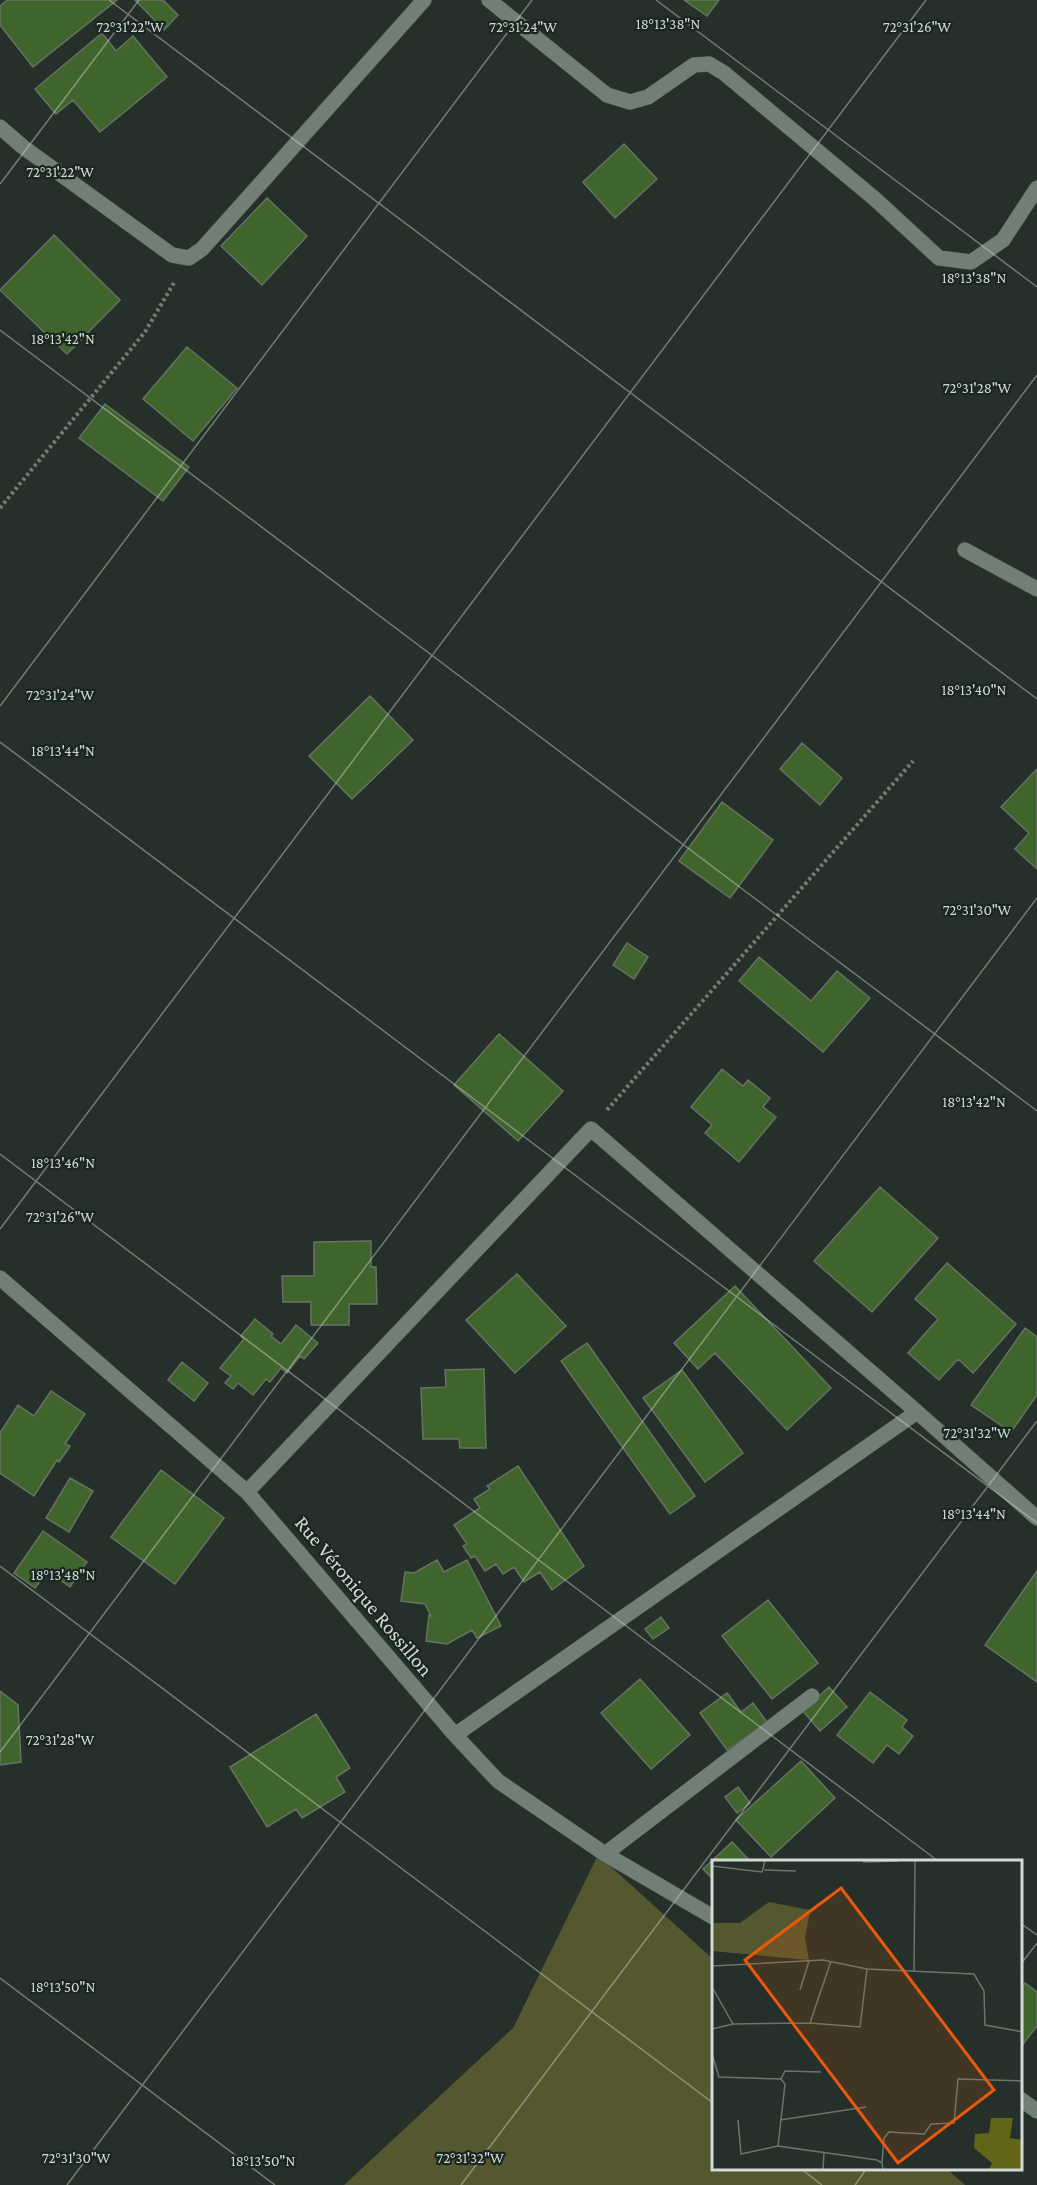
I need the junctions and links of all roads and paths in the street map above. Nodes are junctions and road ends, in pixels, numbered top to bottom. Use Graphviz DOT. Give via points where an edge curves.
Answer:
graph roads {
  1 [pos="424,0"];
  2 [pos="489,0"];
  3 [pos="0,127"];
  4 [pos="1037,188"];
  5 [pos="189,258"];
  6 [pos="0,508"];
  7 [pos="965,550"];
  8 [pos="1037,589"];
  9 [pos="913,761"];
  10 [pos="591,1129"];
  11 [pos="0,1278"];
  12 [pos="916,1412"];
  13 [pos="247,1492"];
  14 [pos="1037,1518"];
  15 [pos="812,1696"];
  16 [pos="454,1735"];
  17 [pos="604,1854"];
  18 [pos="712,1916"];
  19 [pos="1022,2100"];
  20 [pos="1037,2111"];
  1 -- 5 [label="street" via="202,249"];
  2 -- 4 [label="street" via="607,95 630,102 648,97 694,65 709,64 875,199 939,258 971,262 1003,240"];
  3 -- 5 [label="street" via="172,255"];
  5 -- 6 [label="path" via="145,332"];
  7 -- 8 [label="street"];
  9 -- 10 [label="path"];
  10 -- 12 [label="street"];
  10 -- 13 [label="street"];
  11 -- 13 [label="street, Rue Véronique Rossillon"];
  12 -- 14 [label="street"];
  12 -- 16 [label="street"];
  13 -- 16 [label="street, Rue Véronique Rossillon"];
  15 -- 17 [label="street"];
  16 -- 17 [label="street, Rue Véronique Rossillon" via="498,1781"];
  17 -- 18 [label="street, Rue Véronique Rossillon"];
  19 -- 20 [label="street"];
}
